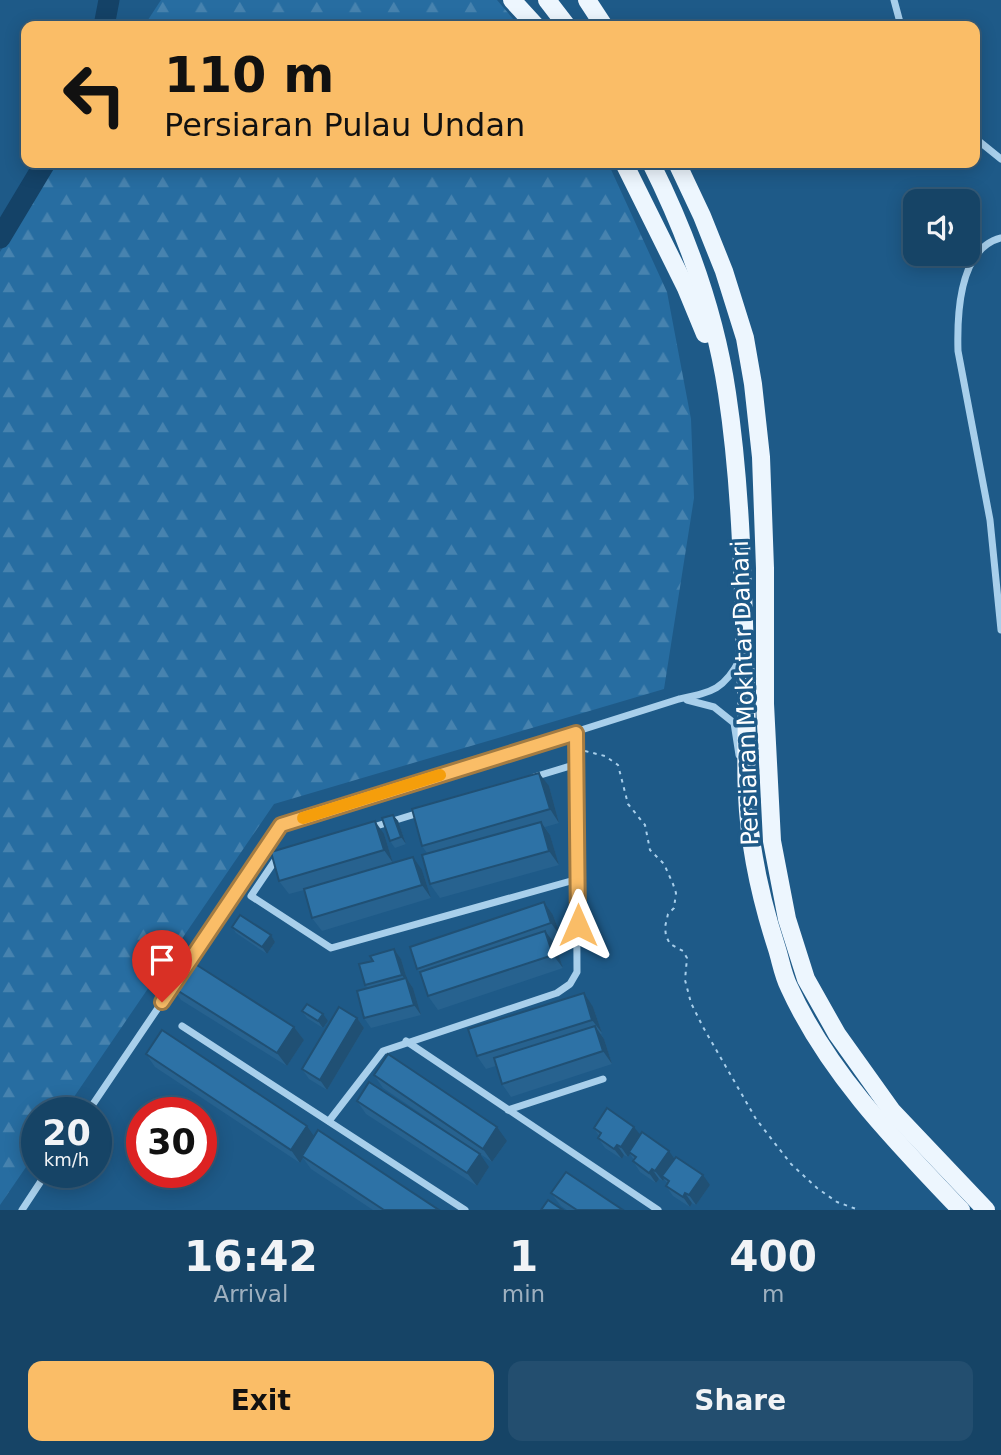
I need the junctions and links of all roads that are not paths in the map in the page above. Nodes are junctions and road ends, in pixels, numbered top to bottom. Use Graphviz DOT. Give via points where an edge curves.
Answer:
graph roads {
  1 [pos="512,0"];
  2 [pos="547,0"];
  3 [pos="587,0"];
  4 [pos="894,0"];
  5 [pos="531,21"];
  6 [pos="563,21"];
  7 [pos="601,21"];
  8 [pos="900,21"];
  9 [pos="980,142"];
  10 [pos="1001,159"];
  11 [pos="626,168"];
  12 [pos="653,168"];
  13 [pos="679,168"];
  14 [pos="1001,238"];
  15 [pos="727,390"];
  16 [pos="1001,630"];
  17 [pos="745,649"];
  18 [pos="679,699"];
  19 [pos="576,733"];
  20 [pos="577,764"];
  21 [pos="525,780"];
  22 [pos="747,795"];
  23 [pos="433,808"];
  24 [pos="355,832"];
  25 [pos="290,852"];
  26 [pos="578,879"];
  27 [pos="182,1026"];
  28 [pos="406,1041"];
  29 [pos="604,1079"];
  30 [pos="98,1097"];
  31 [pos="508,1110"];
  32 [pos="329,1121"];
  33 [pos="36,1188"];
  34 [pos="22,1210"];
  35 [pos="465,1210"];
  36 [pos="658,1210"];
  37 [pos="961,1210"];
  38 [pos="986,1210"];
  1 -- 5 [label="main road"];
  2 -- 6 [label="main road"];
  3 -- 7 [label="main road"];
  4 -- 8 [label="street"];
  9 -- 10 [label="street"];
  11 -- 15 [label="main road" via="686,288"];
  12 -- 15 [label="main road, Persiaran Mokhtar Dahari" via="698,274"];
  13 -- 38 [label="main road, Persiaran Mokhtar Dahari" via="724,271 745,338 753,384 761,457 772,841 787,919 806,979 837,1034 892,1111"];
  14 -- 16 [label="street" via="977,255 963,282 957,330 990,520"];
  15 -- 17 [label="main road, Persiaran Mokhtar Dahari" via="736,461"];
  17 -- 18 [label="street" via="721,687"];
  17 -- 22 [label="main road, Persiaran Mokhtar Dahari"];
  18 -- 19 [label="street"];
  18 -- 22 [label="street" via="714,707 734,723"];
  19 -- 20 [label="street"];
  19 -- 30 [label="street" via="281,825"];
  20 -- 21 [label="street"];
  20 -- 26 [label="street"];
  22 -- 37 [label="main road, Persiaran Mokhtar Dahari" via="768,922 788,985 817,1039 877,1122"];
  23 -- 24 [label="street"];
  25 -- 26 [label="street" via="277,856 251,896 331,948"];
  26 -- 28 [label="street" via="578,972 570,984 557,993"];
  27 -- 32 [label="street"];
  28 -- 31 [label="street"];
  28 -- 32 [label="street" via="383,1051"];
  29 -- 31 [label="street"];
  31 -- 36 [label="street"];
  32 -- 35 [label="street"];
  33 -- 34 [label="street"];
}
